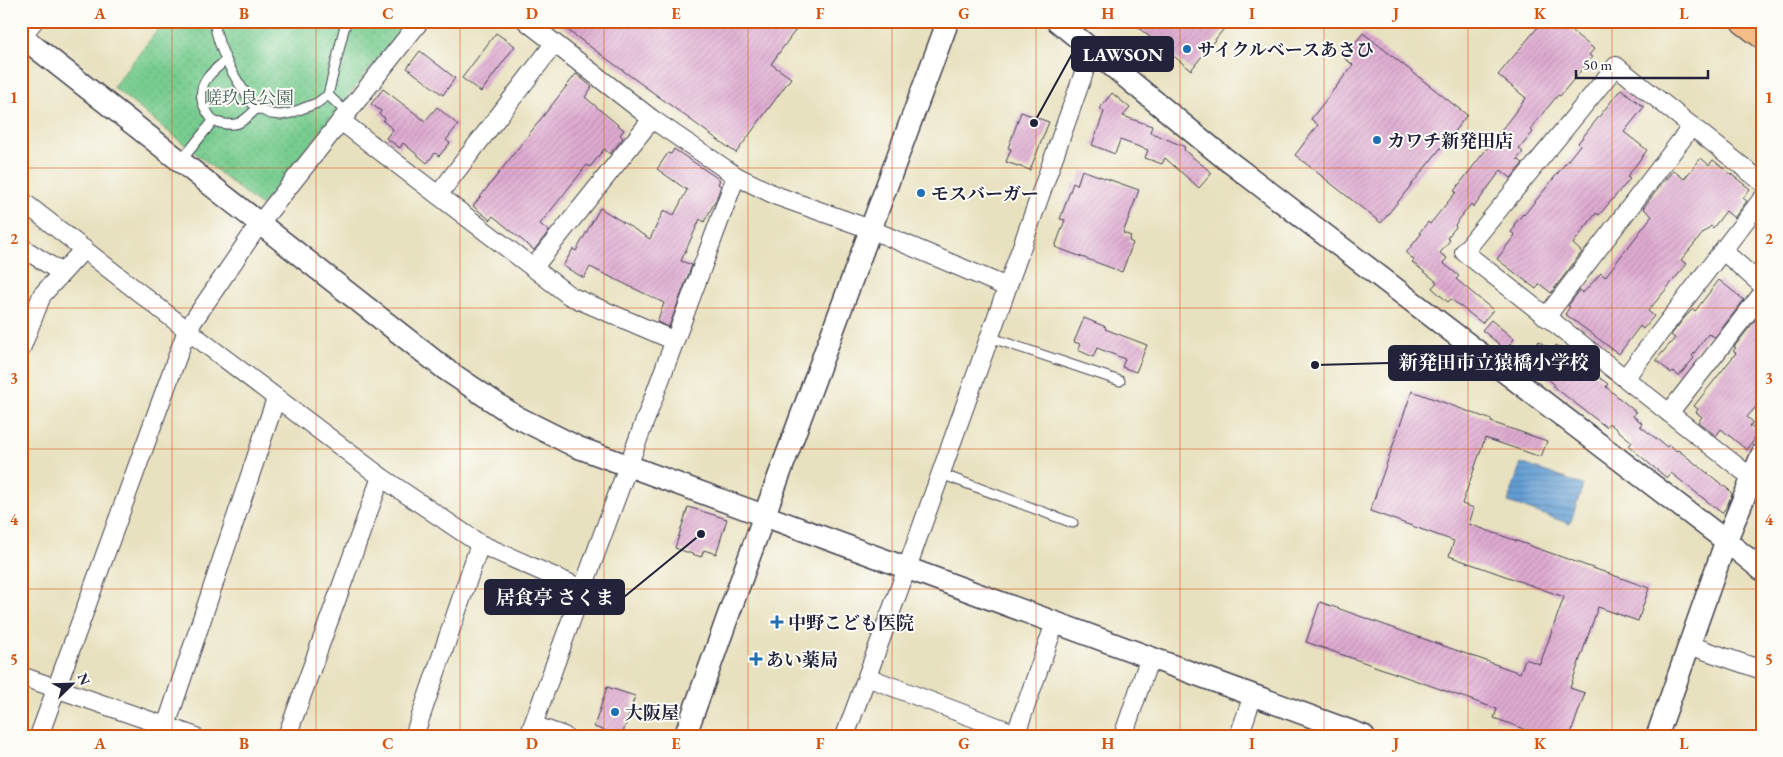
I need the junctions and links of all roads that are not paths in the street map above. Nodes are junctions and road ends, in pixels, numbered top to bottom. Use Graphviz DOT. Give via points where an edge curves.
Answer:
graph roads {
  1 [pos="34,21"];
  2 [pos="214,21"];
  3 [pos="346,21"];
  4 [pos="420,21"];
  5 [pos="526,21"];
  6 [pos="948,21"];
  7 [pos="1057,21"];
  8 [pos="1745,21"];
  9 [pos="1762,34"];
  10 [pos="21,37"];
  11 [pos="554,44"];
  12 [pos="1092,50"];
  13 [pos="225,61"];
  14 [pos="328,95"];
  15 [pos="257,108"];
  16 [pos="344,117"];
  17 [pos="652,119"];
  18 [pos="212,121"];
  19 [pos="1692,126"];
  20 [pos="181,161"];
  21 [pos="736,176"];
  22 [pos="1762,182"];
  23 [pos="438,195"];
  24 [pos="21,200"];
  25 [pos="1762,200"];
  26 [pos="260,223"];
  27 [pos="870,229"];
  28 [pos="21,248"];
  29 [pos="84,250"];
  30 [pos="1723,251"];
  31 [pos="533,268"];
  32 [pos="62,273"];
  33 [pos="1762,285"];
  34 [pos="1007,287"];
  35 [pos="1762,294"];
  36 [pos="1546,316"];
  37 [pos="187,330"];
  38 [pos="989,337"];
  39 [pos="675,341"];
  40 [pos="21,349"];
  41 [pos="1625,378"];
  42 [pos="1120,381"];
  43 [pos="276,398"];
  44 [pos="1668,413"];
  45 [pos="1762,454"];
  46 [pos="629,466"];
  47 [pos="940,474"];
  48 [pos="381,478"];
  49 [pos="1757,479"];
  50 [pos="764,516"];
  51 [pos="1073,523"];
  52 [pos="1726,541"];
  53 [pos="480,544"];
  54 [pos="907,568"];
  55 [pos="1762,570"];
  56 [pos="582,589"];
  57 [pos="1055,623"];
  58 [pos="1689,645"];
  59 [pos="1150,657"];
  60 [pos="1762,670"];
  61 [pos="21,676"];
  62 [pos="867,677"];
  63 [pos="55,688"];
  64 [pos="1253,695"];
  65 [pos="166,726"];
  66 [pos="531,730"];
  67 [pos="1341,732"];
  68 [pos="1016,735"];
  69 [pos="38,736"];
  70 [pos="194,736"];
  71 [pos="287,736"];
  72 [pos="414,736"];
  73 [pos="564,736"];
  74 [pos="685,736"];
  75 [pos="845,736"];
  76 [pos="1123,736"];
  77 [pos="1239,736"];
  78 [pos="1364,736"];
  79 [pos="1657,736"];
  1 -- 10 [label="street"];
  2 -- 13 [label="lane"];
  3 -- 14 [label="lane"];
  4 -- 16 [label="street"];
  5 -- 11 [label="street"];
  6 -- 27 [label="street"];
  7 -- 12 [label="street"];
  8 -- 9 [label="highway"];
  10 -- 20 [label="street"];
  11 -- 17 [label="street"];
  11 -- 23 [label="street"];
  12 -- 34 [label="street"];
  12 -- 52 [label="street" via="1223,157"];
  13 -- 15 [label="lane"];
  13 -- 18 [label="lane" via="206,78 202,88 202,99"];
  14 -- 15 [label="lane" via="317,103 281,115"];
  14 -- 16 [label="lane"];
  15 -- 18 [label="lane" via="246,120 235,125"];
  16 -- 23 [label="street"];
  16 -- 26 [label="street"];
  17 -- 21 [label="street"];
  17 -- 31 [label="street"];
  18 -- 20 [label="lane"];
  19 -- 22 [label="street"];
  19 -- 36 [label="street"];
  19 -- 36 [label="street" via="1616,66 1464,252"];
  20 -- 26 [label="street"];
  21 -- 27 [label="street" via="777,196"];
  21 -- 39 [label="street"];
  23 -- 31 [label="street"];
  24 -- 29 [label="street"];
  25 -- 30 [label="street"];
  26 -- 37 [label="street"];
  26 -- 46 [label="street" via="445,369 515,416 577,446"];
  27 -- 34 [label="street"];
  27 -- 50 [label="street"];
  28 -- 32 [label="street"];
  29 -- 32 [label="street"];
  29 -- 37 [label="street"];
  30 -- 33 [label="street"];
  30 -- 41 [label="street"];
  31 -- 39 [label="street" via="570,296"];
  32 -- 40 [label="street" via="42,295"];
  34 -- 38 [label="street"];
  35 -- 44 [label="street"];
  36 -- 41 [label="street"];
  37 -- 43 [label="street"];
  37 -- 63 [label="street"];
  38 -- 42 [label="lane"];
  38 -- 47 [label="street"];
  39 -- 46 [label="street"];
  41 -- 44 [label="street"];
  43 -- 48 [label="street"];
  43 -- 65 [label="street"];
  44 -- 49 [label="street"];
  45 -- 49 [label="street"];
  46 -- 50 [label="street"];
  46 -- 56 [label="street"];
  47 -- 51 [label="lane"];
  47 -- 54 [label="street"];
  48 -- 53 [label="street"];
  48 -- 71 [label="street"];
  49 -- 52 [label="street"];
  50 -- 54 [label="street"];
  50 -- 74 [label="street"];
  52 -- 55 [label="street"];
  52 -- 58 [label="street"];
  53 -- 56 [label="street"];
  53 -- 72 [label="street"];
  54 -- 57 [label="street"];
  54 -- 62 [label="street"];
  56 -- 66 [label="street"];
  57 -- 59 [label="street"];
  57 -- 68 [label="street"];
  58 -- 60 [label="street"];
  58 -- 79 [label="street"];
  59 -- 64 [label="street"];
  59 -- 76 [label="street"];
  61 -- 63 [label="street"];
  62 -- 68 [label="street"];
  62 -- 75 [label="street"];
  63 -- 65 [label="street"];
  63 -- 69 [label="street"];
  64 -- 67 [label="street"];
  64 -- 77 [label="street"];
  65 -- 70 [label="street"];
  66 -- 73 [label="street"];
  67 -- 78 [label="street"];
}
